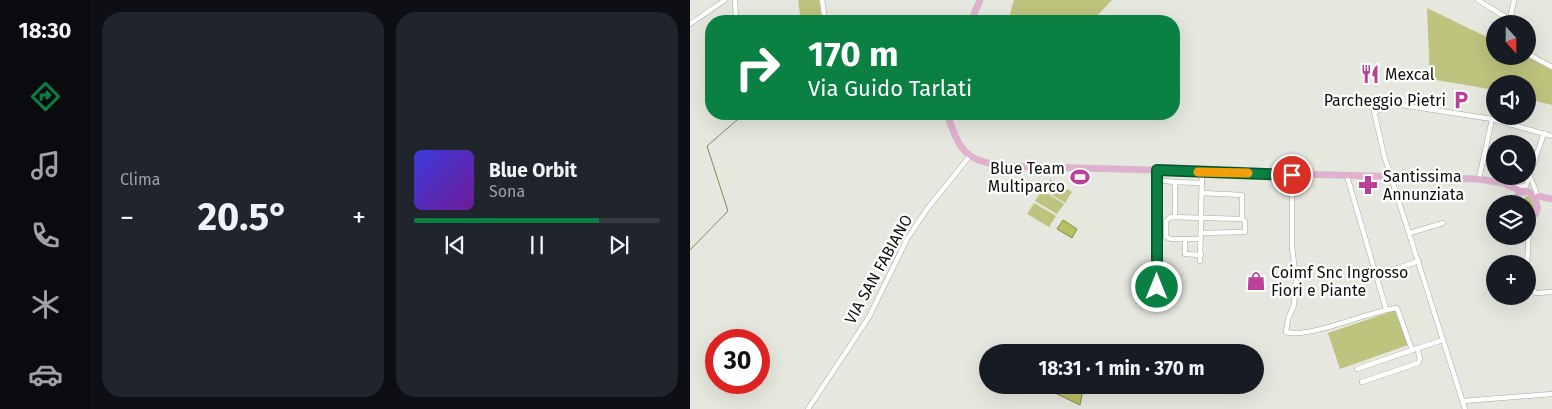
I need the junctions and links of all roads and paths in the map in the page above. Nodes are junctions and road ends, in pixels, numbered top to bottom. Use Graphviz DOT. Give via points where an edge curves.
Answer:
graph roads {
  1 [pos="725,0"];
  2 [pos="735,0"];
  3 [pos="822,0"];
  4 [pos="980,0"];
  5 [pos="1478,0"];
  6 [pos="1514,0"];
  7 [pos="736,15"];
  8 [pos="824,15"];
  9 [pos="974,15"];
  10 [pos="1499,15"];
  11 [pos="1511,15"];
  12 [pos="690,24"];
  13 [pos="1536,58"];
  14 [pos="1552,67"];
  15 [pos="1382,102"];
  16 [pos="1374,111"];
  17 [pos="1486,118"];
  18 [pos="949,120"];
  19 [pos="1491,125"];
  20 [pos="1514,125"];
  21 [pos="1544,133"];
  22 [pos="1552,136"];
  23 [pos="969,157"];
  24 [pos="1536,161"];
  25 [pos="1041,168"];
  26 [pos="1114,169"];
  27 [pos="1136,170"];
  28 [pos="1157,170"];
  29 [pos="1083,172"];
  30 [pos="1202,172"];
  31 [pos="1292,175"];
  32 [pos="1347,176"];
  33 [pos="1393,177"];
  34 [pos="1479,179"];
  35 [pos="1165,181"];
  36 [pos="1175,182"];
  37 [pos="1202,182"];
  38 [pos="1527,185"];
  39 [pos="1533,185"];
  40 [pos="1510,186"];
  41 [pos="1525,189"];
  42 [pos="1202,194"];
  43 [pos="1514,195"];
  44 [pos="1520,195"];
  45 [pos="1538,196"];
  46 [pos="1552,199"];
  47 [pos="1541,208"];
  48 [pos="1536,212"];
  49 [pos="1175,217"];
  50 [pos="1201,217"];
  51 [pos="1242,219"];
  52 [pos="1443,223"];
  53 [pos="1201,233"];
  54 [pos="1410,233"];
  55 [pos="1185,239"];
  56 [pos="1201,239"];
  57 [pos="1200,255"];
  58 [pos="1200,262"];
  59 [pos="1419,262"];
  60 [pos="1377,275"];
  61 [pos="1157,290"];
  62 [pos="1552,292"];
  63 [pos="1536,293"];
  64 [pos="1386,309"];
  65 [pos="1443,340"];
  66 [pos="1415,349"];
  67 [pos="1357,368"];
  68 [pos="1362,382"];
  69 [pos="1552,394"];
  70 [pos="1463,401"];
  71 [pos="808,409"];
  72 [pos="1465,409"];
  1 -- 12 [label="street"];
  2 -- 7 [label="street"];
  3 -- 8 [label="street"];
  4 -- 9 [label="main road"];
  5 -- 10 [label="street"];
  6 -- 11 [label="street"];
  13 -- 14 [label="street"];
  15 -- 16 [label="street" via="1381,109"];
  15 -- 16 [label="street" via="1375,97 1370,101 1369,106"];
  15 -- 17 [label="street"];
  16 -- 33 [label="street" via="1384,155"];
  18 -- 23 [label="main road" via="960,148"];
  19 -- 34 [label="street"];
  20 -- 21 [label="street"];
  21 -- 22 [label="street"];
  21 -- 24 [label="street"];
  23 -- 25 [label="main road" via="983,163"];
  23 -- 71 [label="street, VIA SAN FABIANO" via="907,239 869,317"];
  25 -- 26 [label="main road"];
  25 -- 29 [label="main road"];
  26 -- 27 [label="main road"];
  26 -- 29 [label="main road"];
  27 -- 28 [label="main road"];
  27 -- 29 [label="main road"];
  28 -- 30 [label="main road"];
  28 -- 61 [label="street"];
  30 -- 31 [label="main road"];
  30 -- 37 [label="street"];
  31 -- 32 [label="main road"];
  31 -- 64 [label="street" via="1292,246 1296,279 1294,305 1286,332 1300,333 1322,328"];
  32 -- 33 [label="main road"];
  32 -- 60 [label="street"];
  33 -- 34 [label="main road"];
  33 -- 54 [label="street"];
  34 -- 40 [label="main road"];
  35 -- 36 [label="street"];
  36 -- 37 [label="street"];
  36 -- 49 [label="street"];
  37 -- 42 [label="street"];
  38 -- 41 [label="street"];
  39 -- 45 [label="street"];
  40 -- 41 [label="main road"];
  40 -- 43 [label="main road"];
  41 -- 44 [label="main road"];
  41 -- 45 [label="main road"];
  42 -- 50 [label="street"];
  42 -- 51 [label="street" via="1242,195"];
  45 -- 46 [label="main road"];
  45 -- 47 [label="main road"];
  46 -- 47 [label="main road"];
  47 -- 48 [label="main road"];
  49 -- 50 [label="street"];
  49 -- 55 [label="street" via="1166,221 1166,237"];
  50 -- 51 [label="street"];
  50 -- 53 [label="street"];
  51 -- 53 [label="street" via="1245,232"];
  52 -- 54 [label="street"];
  53 -- 56 [label="street"];
  54 -- 59 [label="street"];
  55 -- 56 [label="street"];
  55 -- 57 [label="street" via="1185,254"];
  56 -- 57 [label="street"];
  57 -- 58 [label="street"];
  59 -- 60 [label="street"];
  59 -- 65 [label="street"];
  60 -- 64 [label="street"];
  62 -- 63 [label="street"];
  64 -- 66 [label="street" via="1397,308 1401,313"];
  65 -- 66 [label="street"];
  65 -- 70 [label="street"];
  66 -- 67 [label="street"];
  66 -- 68 [label="street" via="1420,360 1418,363"];
  69 -- 70 [label="street"];
  70 -- 72 [label="street"];
}
